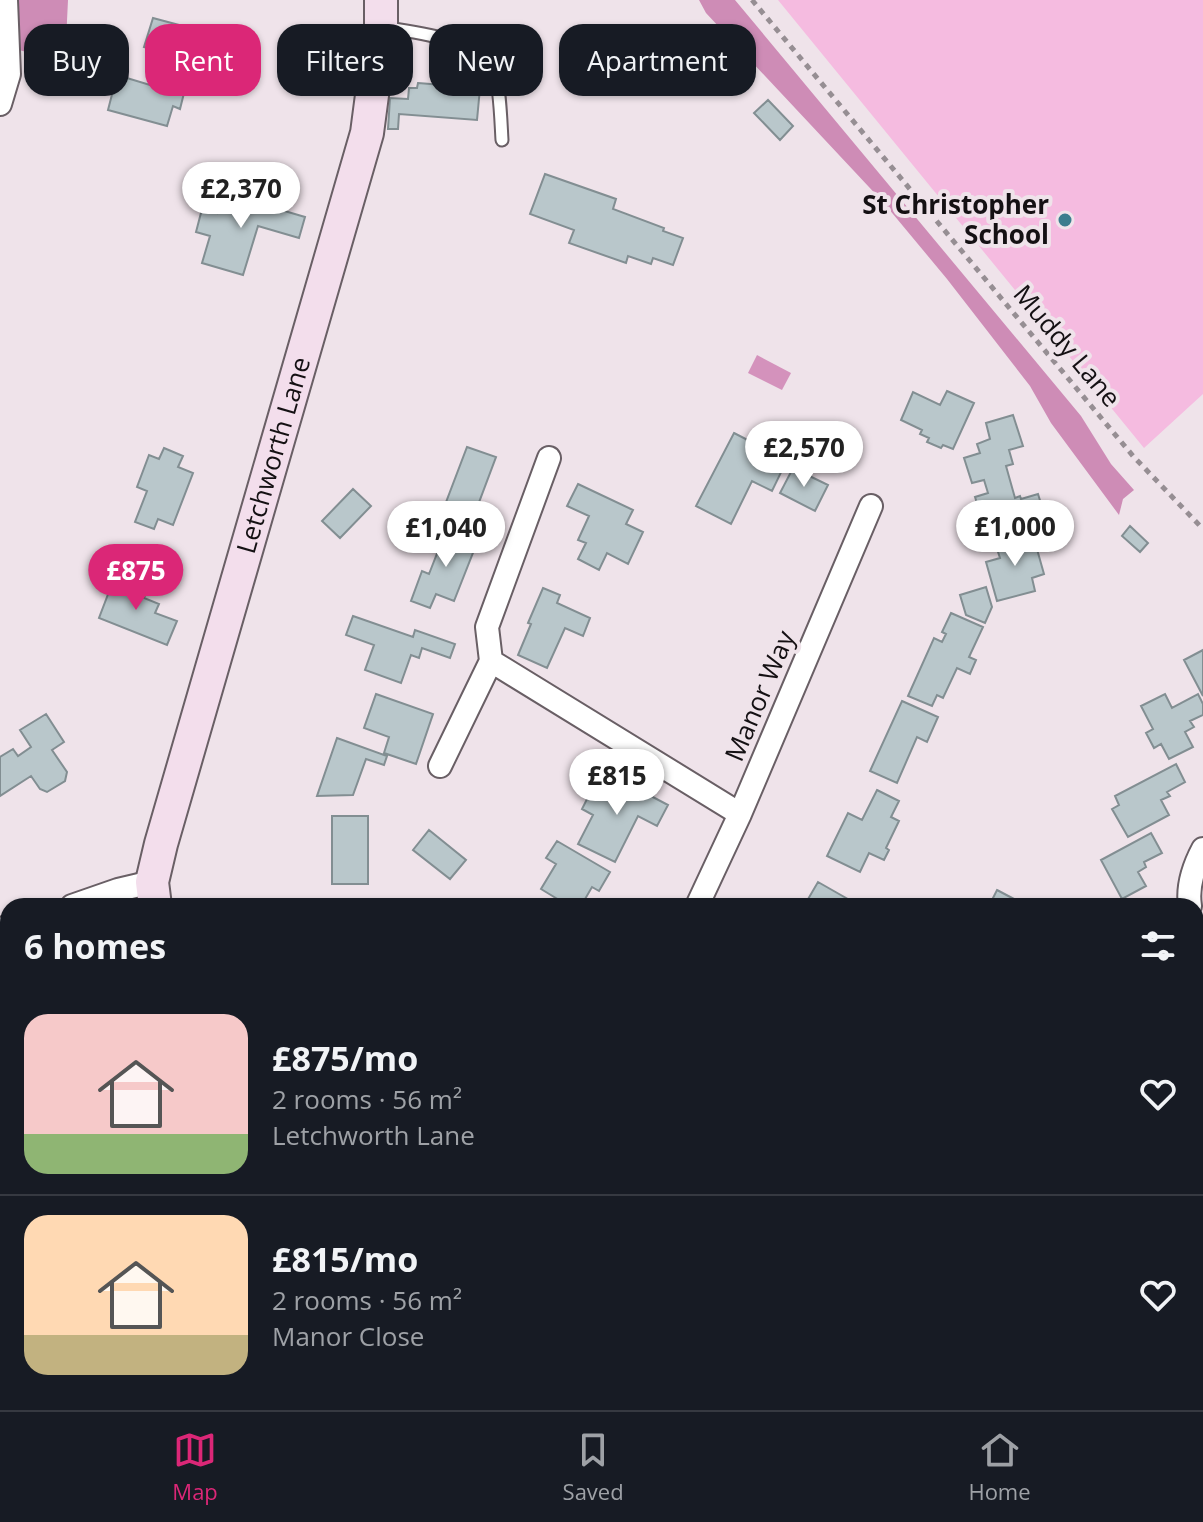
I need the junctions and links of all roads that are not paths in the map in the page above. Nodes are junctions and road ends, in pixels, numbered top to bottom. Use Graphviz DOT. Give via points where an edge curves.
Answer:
graph roads {
  1 [pos="6,0"];
  2 [pos="381,13"];
  3 [pos="0,104"];
  4 [pos="502,140"];
  5 [pos="549,458"];
  6 [pos="871,506"];
  7 [pos="491,661"];
  8 [pos="440,766"];
  9 [pos="740,814"];
  10 [pos="1203,849"];
  11 [pos="154,894"];
  12 [pos="95,898"];
  13 [pos="701,898"];
  14 [pos="1189,898"];
  1 -- 3 [label="street" via="9,74"];
  2 -- 4 [label="lane" via="480,54 495,73"];
  2 -- 11 [label="street, Letchworth Lane" via="367,133 161,844"];
  5 -- 7 [label="street" via="487,627"];
  6 -- 9 [label="street, Manor Way"];
  7 -- 8 [label="street"];
  7 -- 9 [label="street"];
  9 -- 13 [label="street, Manor Way"];
  10 -- 14 [label="street"];
  11 -- 12 [label="street" via="118,890"];
}
